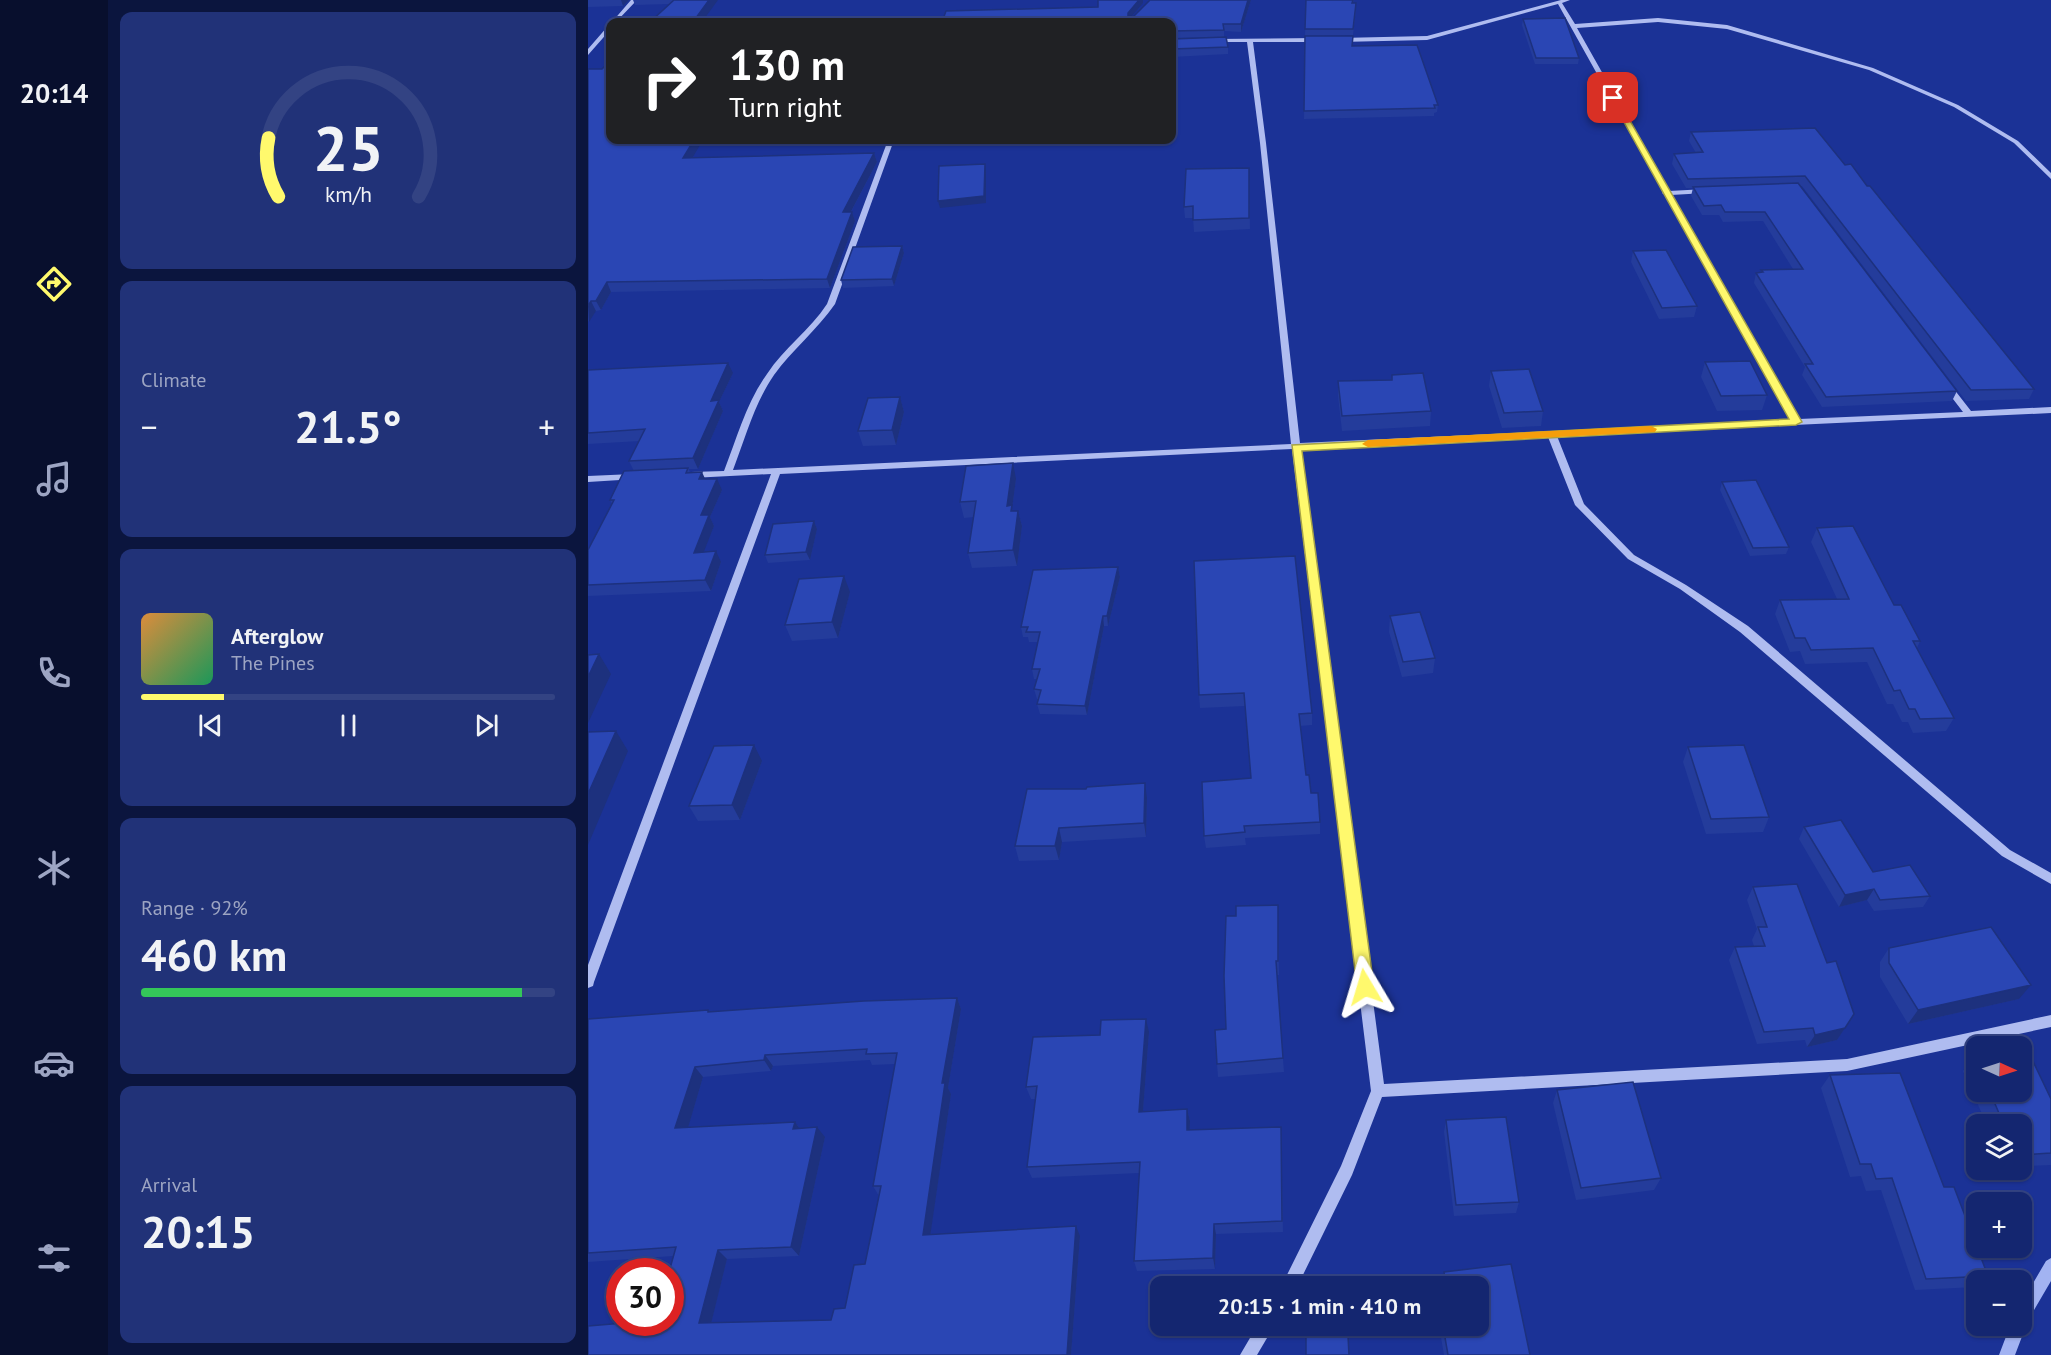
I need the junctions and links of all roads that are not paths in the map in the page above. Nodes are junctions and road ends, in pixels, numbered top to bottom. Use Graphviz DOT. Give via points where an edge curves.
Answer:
graph roads {
  1 [pos="634,0"];
  2 [pos="1567,0"];
  3 [pos="1560,3"];
  4 [pos="618,18"];
  5 [pos="1575,26"];
  6 [pos="606,32"];
  7 [pos="1321,40"];
  8 [pos="1332,40"];
  9 [pos="1208,41"];
  10 [pos="1250,41"];
  11 [pos="588,53"];
  12 [pos="890,144"];
  13 [pos="2051,177"];
  14 [pos="1720,191"];
  15 [pos="1665,193"];
  16 [pos="1940,376"];
  17 [pos="2051,410"];
  18 [pos="1968,414"];
  19 [pos="1796,422"];
  20 [pos="1552,435"];
  21 [pos="1296,447"];
  22 [pos="776,472"];
  23 [pos="727,474"];
  24 [pos="681,476"];
  25 [pos="646,477"];
  26 [pos="588,479"];
  27 [pos="2051,879"];
  28 [pos="588,982"];
  29 [pos="2051,1021"];
  30 [pos="1378,1091"];
  31 [pos="1294,1276"];
  32 [pos="1260,1336"];
  33 [pos="1248,1355"];
  1 -- 4 [label="street"];
  2 -- 3 [label="street"];
  3 -- 5 [label="street"];
  3 -- 8 [label="street" via="1427,38"];
  5 -- 13 [label="street" via="1658,20 1727,27 1870,69 1956,106 2016,142"];
  5 -- 15 [label="street"];
  6 -- 11 [label="street"];
  7 -- 10 [label="street"];
  9 -- 10 [label="street"];
  10 -- 21 [label="street"];
  12 -- 23 [label="street" via="831,303 819,324 763,385"];
  14 -- 15 [label="street"];
  15 -- 19 [label="street"];
  16 -- 18 [label="street"];
  17 -- 18 [label="street"];
  18 -- 19 [label="street"];
  19 -- 20 [label="street"];
  20 -- 21 [label="street"];
  20 -- 27 [label="street" via="1580,505 1631,557 1744,629 2006,853"];
  21 -- 22 [label="street"];
  21 -- 30 [label="street"];
  22 -- 23 [label="street"];
  22 -- 28 [label="street"];
  23 -- 24 [label="street"];
  25 -- 26 [label="street"];
  29 -- 30 [label="street" via="1847,1065"];
  30 -- 31 [label="street" via="1347,1170"];
  32 -- 33 [label="street"];
}
